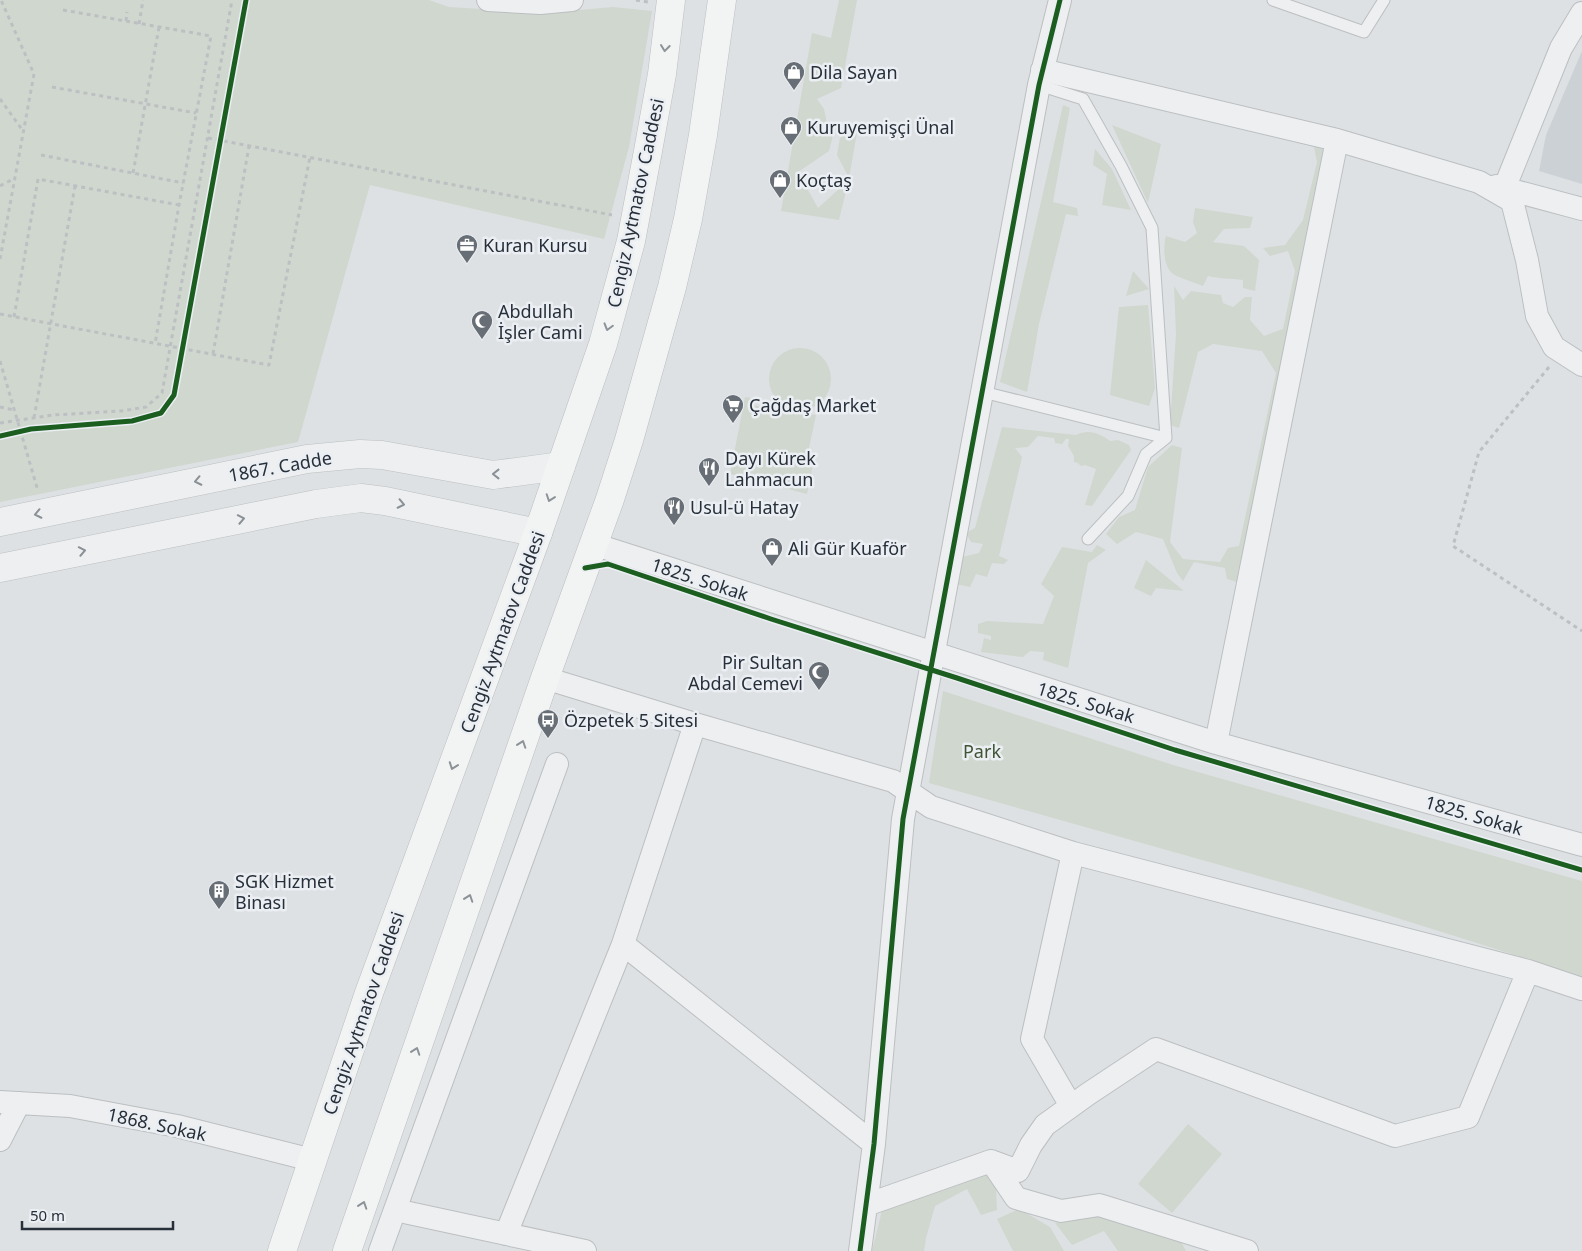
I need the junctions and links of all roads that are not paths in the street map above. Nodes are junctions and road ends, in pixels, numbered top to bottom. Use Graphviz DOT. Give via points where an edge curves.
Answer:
graph roads {
  1 [pos="488,0"];
  2 [pos="572,0"];
  3 [pos="671,0"];
  4 [pos="722,0"];
  5 [pos="1060,0"];
  6 [pos="1273,0"];
  7 [pos="1384,0"];
  8 [pos="1582,13"];
  9 [pos="1041,78"];
  10 [pos="1337,140"];
  11 [pos="1479,182"];
  12 [pos="1504,188"];
  13 [pos="1582,209"];
  14 [pos="1582,365"];
  15 [pos="983,392"];
  16 [pos="1166,438"];
  17 [pos="561,466"];
  18 [pos="0,522"];
  19 [pos="538,533"];
  20 [pos="1088,539"];
  21 [pos="593,544"];
  22 [pos="0,568"];
  23 [pos="934,654"];
  24 [pos="545,678"];
  25 [pos="695,724"];
  26 [pos="1216,743"];
  27 [pos="557,764"];
  28 [pos="908,792"];
  29 [pos="1582,845"];
  30 [pos="1073,853"];
  31 [pos="623,944"];
  32 [pos="1528,971"];
  33 [pos="1582,989"];
  34 [pos="10,1102"];
  35 [pos="1071,1106"];
  36 [pos="0,1140"];
  37 [pos="874,1144"];
  38 [pos="312,1160"];
  39 [pos="991,1161"];
  40 [pos="866,1206"];
  41 [pos="395,1210"];
  42 [pos="506,1234"];
  43 [pos="537,1246"];
  44 [pos="282,1251"];
  45 [pos="347,1251"];
  46 [pos="380,1251"];
  47 [pos="585,1251"];
  48 [pos="860,1251"];
  49 [pos="1247,1251"];
  1 -- 2 [label="street" via="540,3"];
  3 -- 17 [label="main road, Cengiz Aytmatov Caddesi, one-way" via="650,142 631,240 604,344"];
  4 -- 21 [label="main road" via="697,168 672,287 629,440"];
  5 -- 9 [label="street"];
  6 -- 7 [label="lane" via="1364,32"];
  8 -- 12 [label="street" via="1561,48"];
  9 -- 10 [label="street"];
  9 -- 15 [label="street"];
  9 -- 16 [label="lane" via="1083,99 1152,228"];
  10 -- 11 [label="street"];
  10 -- 26 [label="street"];
  11 -- 12 [label="street"];
  11 -- 14 [label="street" via="1512,201 1537,316 1554,347"];
  12 -- 13 [label="street"];
  15 -- 16 [label="lane"];
  15 -- 23 [label="street"];
  16 -- 20 [label="lane" via="1146,454 1128,496"];
  17 -- 18 [label="street, 1867. Cadde, one-way" via="493,475 382,456 334,455"];
  17 -- 19 [label="main road, Cengiz Aytmatov Caddesi, one-way"];
  22 -- 19 [label="street, one-way" via="316,504 361,498 385,500"];
  19 -- 38 [label="main road, Cengiz Aytmatov Caddesi, one-way" via="369,993"];
  21 -- 23 [label="street, 1825. Sokak"];
  21 -- 24 [label="main road"];
  23 -- 26 [label="street, 1825. Sokak"];
  23 -- 28 [label="street"];
  24 -- 25 [label="street"];
  45 -- 24 [label="main road, one-way"];
  25 -- 28 [label="street" via="882,777"];
  25 -- 31 [label="street"];
  26 -- 29 [label="street, 1825. Sokak"];
  27 -- 41 [label="street"];
  28 -- 30 [label="street" via="931,807"];
  28 -- 37 [label="street"];
  30 -- 32 [label="street"];
  30 -- 35 [label="street" via="1032,1038"];
  31 -- 37 [label="street"];
  31 -- 42 [label="street"];
  32 -- 33 [label="street"];
  32 -- 35 [label="street" via="1468,1117 1395,1136 1156,1049"];
  34 -- 36 [label="street"];
  34 -- 38 [label="street, 1868. Sokak" via="70,1106 178,1126"];
  35 -- 39 [label="street" via="1045,1125 1018,1171"];
  37 -- 40 [label="street"];
  38 -- 44 [label="main road, Cengiz Aytmatov Caddesi"];
  39 -- 40 [label="street"];
  39 -- 49 [label="street" via="1016,1198 1061,1211 1099,1205"];
  40 -- 48 [label="street"];
  41 -- 42 [label="street"];
  41 -- 46 [label="street"];
  42 -- 43 [label="street"];
  43 -- 47 [label="street"];
}
